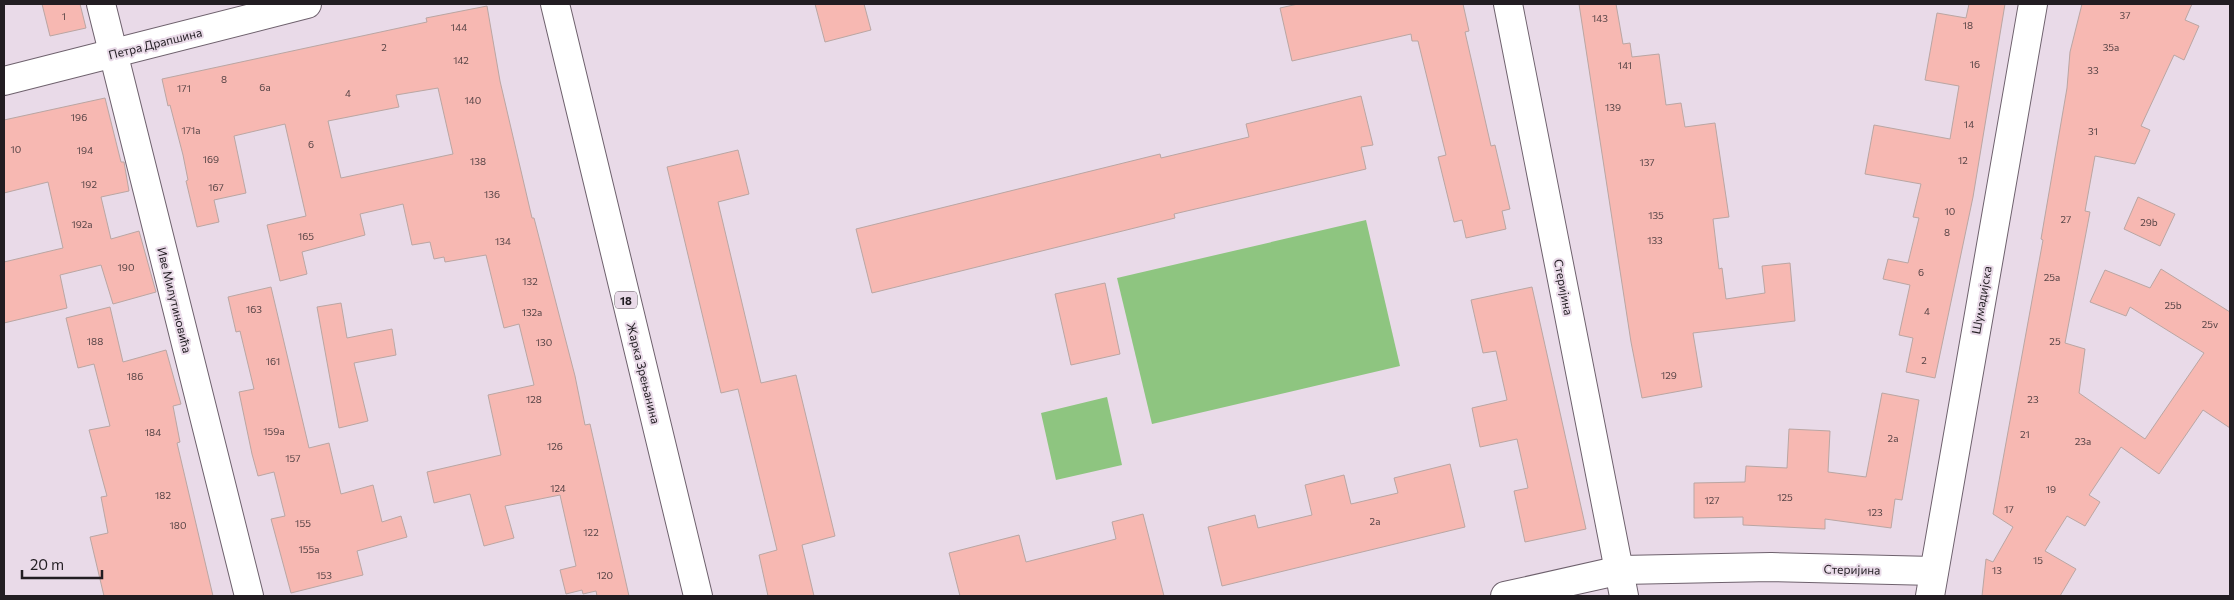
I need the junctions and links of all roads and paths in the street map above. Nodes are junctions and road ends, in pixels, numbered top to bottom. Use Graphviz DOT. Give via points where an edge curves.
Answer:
graph roads {
  1 [pos="101,4"];
  2 [pos="307,4"];
  3 [pos="555,4"];
  4 [pos="1508,4"];
  5 [pos="2033,4"];
  6 [pos="114,54"];
  7 [pos="4,81"];
  8 [pos="1622,583"];
  9 [pos="1932,584"];
  10 [pos="249,596"];
  11 [pos="698,596"];
  12 [pos="1505,596"];
  1 -- 6 [label="street, Иве Милутиновића"];
  2 -- 6 [label="street, Петра Драпшина"];
  3 -- 11 [label="street, Жарка Зрењанина / 18"];
  4 -- 8 [label="street, Стеријина"];
  5 -- 9 [label="street, Шумадијска"];
  6 -- 7 [label="street, Петра Драпшина"];
  6 -- 10 [label="street, Иве Милутиновића"];
  8 -- 9 [label="street, Стеријина" via="1771,567"];
  8 -- 12 [label="street"];
}
